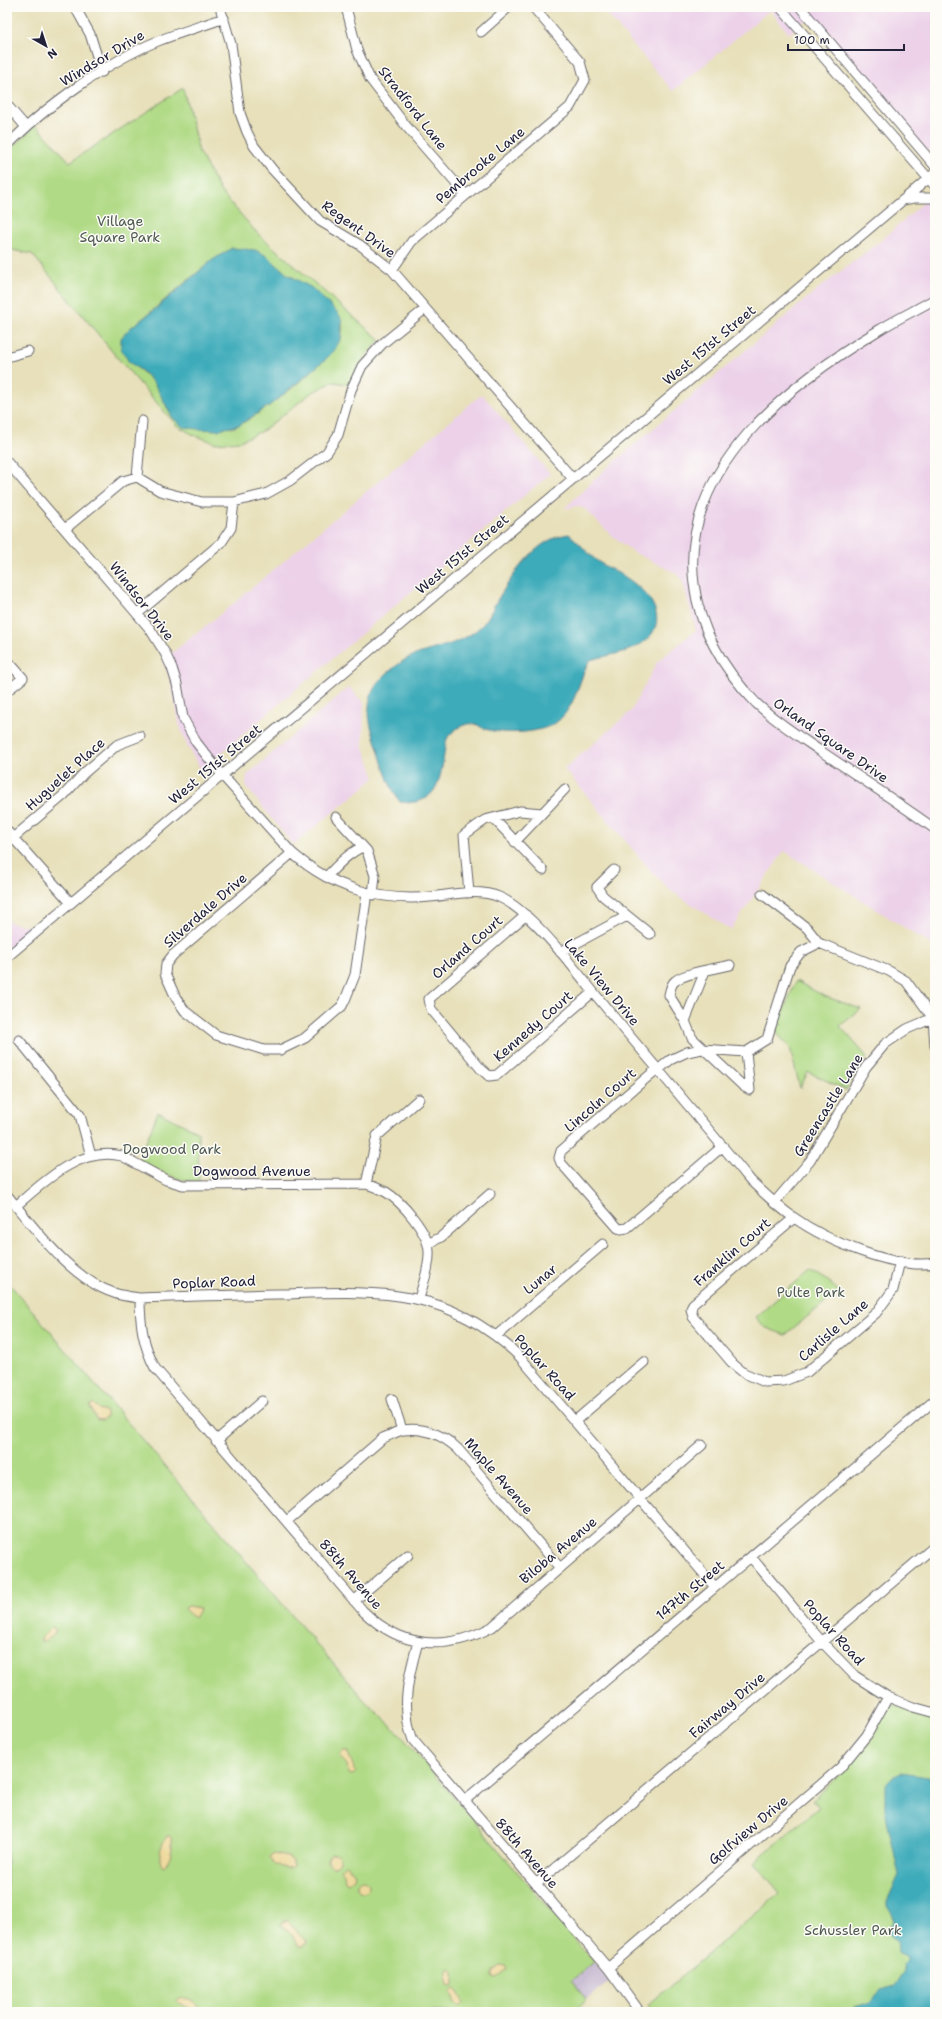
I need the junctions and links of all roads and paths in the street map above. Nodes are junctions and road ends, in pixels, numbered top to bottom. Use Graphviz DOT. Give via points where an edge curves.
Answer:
graph roads {
  1 [pos="75,7"];
  2 [pos="220,7"];
  3 [pos="346,7"];
  4 [pos="509,7"];
  5 [pos="533,7"];
  6 [pos="780,7"];
  7 [pos="800,7"];
  8 [pos="224,18"];
  9 [pos="481,32"];
  10 [pos="102,72"];
  11 [pos="7,105"];
  12 [pos="26,127"];
  13 [pos="7,146"];
  14 [pos="935,166"];
  15 [pos="932,176"];
  16 [pos="935,186"];
  17 [pos="466,195"];
  18 [pos="935,198"];
  19 [pos="902,201"];
  20 [pos="392,270"];
  21 [pos="935,299"];
  22 [pos="425,309"];
  23 [pos="28,351"];
  24 [pos="7,357"];
  25 [pos="142,421"];
  26 [pos="7,462"];
  27 [pos="137,477"];
  28 [pos="573,479"];
  29 [pos="234,502"];
  30 [pos="65,529"];
  31 [pos="137,614"];
  32 [pos="7,660"];
  33 [pos="7,691"];
  34 [pos="140,736"];
  35 [pos="222,775"];
  36 [pos="565,790"];
  37 [pos="542,813"];
  38 [pos="336,817"];
  39 [pos="493,818"];
  40 [pos="935,829"];
  41 [pos="10,835"];
  42 [pos="516,842"];
  43 [pos="363,847"];
  44 [pos="292,854"];
  45 [pos="543,870"];
  46 [pos="614,870"];
  47 [pos="326,877"];
  48 [pos="469,893"];
  49 [pos="370,894"];
  50 [pos="762,894"];
  51 [pos="71,903"];
  52 [pos="526,915"];
  53 [pos="627,916"];
  54 [pos="650,934"];
  55 [pos="819,943"];
  56 [pos="560,952"];
  57 [pos="7,957"];
  58 [pos="730,965"];
  59 [pos="705,971"];
  60 [pos="593,992"];
  61 [pos="933,1018"];
  62 [pos="685,1021"];
  63 [pos="19,1040"];
  64 [pos="935,1046"];
  65 [pos="702,1049"];
  66 [pos="746,1052"];
  67 [pos="657,1070"];
  68 [pos="489,1076"];
  69 [pos="419,1099"];
  70 [pos="723,1146"];
  71 [pos="90,1156"];
  72 [pos="366,1184"];
  73 [pos="490,1194"];
  74 [pos="7,1195"];
  75 [pos="774,1203"];
  76 [pos="16,1206"];
  77 [pos="794,1218"];
  78 [pos="428,1244"];
  79 [pos="603,1244"];
  80 [pos="900,1262"];
  81 [pos="935,1263"];
  82 [pos="140,1298"];
  83 [pos="419,1299"];
  84 [pos="691,1309"];
  85 [pos="496,1336"];
  86 [pos="644,1362"];
  87 [pos="392,1399"];
  88 [pos="262,1400"];
  89 [pos="935,1400"];
  90 [pos="574,1421"];
  91 [pos="402,1430"];
  92 [pos="216,1441"];
  93 [pos="702,1445"];
  94 [pos="640,1499"];
  95 [pos="287,1521"];
  96 [pos="935,1546"];
  97 [pos="408,1555"];
  98 [pos="751,1557"];
  99 [pos="560,1568"];
  100 [pos="715,1587"];
  101 [pos="354,1601"];
  102 [pos="418,1642"];
  103 [pos="822,1642"];
  104 [pos="888,1697"];
  105 [pos="935,1713"];
  106 [pos="464,1801"];
  107 [pos="536,1884"];
  108 [pos="608,1968"];
  109 [pos="640,2012"];
  1 -- 10 [label="street" via="90,34"];
  2 -- 8 [label="street, Regent Drive"];
  3 -- 17 [label="street, Stradford Lane" via="357,50 370,80"];
  4 -- 9 [label="street"];
  5 -- 17 [label="street, Pembrooke Lane" via="580,62 585,80 570,107"];
  6 -- 15 [label="street"];
  7 -- 14 [label="street"];
  8 -- 10 [label="street, Windsor Drive" via="158,41 130,54"];
  8 -- 20 [label="street, Regent Drive" via="235,65 240,113 254,146 320,221 360,245"];
  10 -- 12 [label="street, Windsor Drive"];
  11 -- 12 [label="street"];
  12 -- 13 [label="street, Windsor Drive"];
  15 -- 16 [label="street"];
  15 -- 19 [label="street, West 151st Street"];
  17 -- 20 [label="street, Pembrooke Lane" via="412,241"];
  18 -- 19 [label="street"];
  19 -- 28 [label="street, West 151st Street"];
  20 -- 22 [label="street, Regent Drive"];
  21 -- 40 [label="street, Orland Square Drive" via="880,329 828,364 786,396 756,425 724,465 707,494 696,530 692,560 696,595 705,628 719,656 748,695 777,721"];
  22 -- 28 [label="street, Regent Drive"];
  22 -- 29 [label="street" via="382,344 362,366 351,390 338,435 327,452 291,480 266,494"];
  23 -- 24 [label="street"];
  25 -- 27 [label="street"];
  26 -- 30 [label="street, Windsor Drive"];
  27 -- 29 [label="street" via="160,491 202,502"];
  27 -- 30 [label="street" via="123,481"];
  28 -- 35 [label="street, West 151st Street"];
  29 -- 31 [label="street" via="231,528 221,543"];
  30 -- 31 [label="street, Windsor Drive"];
  31 -- 35 [label="street, Windsor Drive" via="159,643 172,668 183,718 196,742"];
  32 -- 33 [label="street" via="23,678"];
  34 -- 41 [label="street, Huguelet Place" via="117,745 64,796"];
  35 -- 44 [label="street, Lake View Drive"];
  35 -- 51 [label="street, West 151st Street"];
  36 -- 37 [label="street"];
  37 -- 39 [label="street" via="520,811"];
  37 -- 42 [label="street"];
  38 -- 43 [label="street"];
  39 -- 42 [label="street"];
  39 -- 48 [label="street" via="485,820 464,835"];
  41 -- 51 [label="street"];
  42 -- 45 [label="street"];
  43 -- 47 [label="street" via="340,863"];
  43 -- 49 [label="street" via="373,864 375,876"];
  44 -- 47 [label="street, Lake View Drive"];
  44 -- 49 [label="street, Silverdale Drive" via="172,955 166,964 167,979 180,1005 216,1034 264,1050 280,1050 305,1038 342,1006 354,980"];
  46 -- 53 [label="street" via="598,887 603,896"];
  47 -- 49 [label="street, Lake View Drive"];
  48 -- 49 [label="street, Lake View Drive" via="408,898"];
  48 -- 52 [label="street, Lake View Drive" via="498,896"];
  50 -- 55 [label="street" via="807,928"];
  51 -- 57 [label="street, West 151st Street"];
  52 -- 56 [label="street, Lake View Drive"];
  52 -- 68 [label="street, Orland Court" via="432,995 428,1002 431,1010"];
  53 -- 54 [label="street"];
  53 -- 56 [label="street"];
  55 -- 61 [label="street" via="889,971 906,981"];
  55 -- 66 [label="street" via="801,952 790,966 767,1039"];
  56 -- 60 [label="street, Lake View Drive"];
  58 -- 59 [label="street"];
  59 -- 62 [label="street"];
  59 -- 62 [label="street" via="675,981 670,987 669,995"];
  60 -- 67 [label="street, Lake View Drive"];
  60 -- 68 [label="street, Kennedy Court" via="497,1075"];
  61 -- 64 [label="street"];
  61 -- 75 [label="street, Greencastle Lane" via="907,1029 885,1044 866,1067 810,1161"];
  62 -- 65 [label="street" via="692,1038"];
  63 -- 71 [label="street" via="80,1115"];
  65 -- 66 [label="street, Lincoln Court"];
  65 -- 66 [label="street" via="750,1090"];
  65 -- 67 [label="street, Lincoln Court" via="676,1056"];
  67 -- 70 [label="street, Lake View Drive"];
  67 -- 70 [label="street, Lincoln Court" via="561,1151 559,1158 562,1163 613,1223 621,1229 627,1228"];
  69 -- 72 [label="street" via="377,1136"];
  70 -- 75 [label="street, Lake View Drive" via="751,1181"];
  71 -- 72 [label="street, Dogwood Avenue" via="122,1156 166,1180 183,1185"];
  71 -- 76 [label="street, Dogwood Avenue" via="57,1172"];
  72 -- 78 [label="street, Dogwood Avenue" via="386,1192 396,1201 419,1226"];
  73 -- 78 [label="street" via="441,1237"];
  74 -- 76 [label="street"];
  75 -- 77 [label="street, Lake View Drive"];
  76 -- 82 [label="street" via="71,1269 114,1293"];
  77 -- 80 [label="street, Lake View Drive" via="849,1246"];
  77 -- 84 [label="street, Franklin Court" via="693,1304"];
  78 -- 83 [label="street, Dogwood Avenue" via="429,1260"];
  79 -- 85 [label="street, Lunar"];
  80 -- 81 [label="street, Lake View Drive"];
  80 -- 84 [label="street, Carlisle Lane" via="892,1290 876,1313 807,1372 784,1381 765,1382 744,1373 733,1364 693,1317"];
  82 -- 83 [label="street, Poplar Road" via="353,1292 392,1294"];
  82 -- 92 [label="street, 88th Avenue" via="144,1341 153,1363"];
  83 -- 85 [label="street, Poplar Road" via="462,1314"];
  85 -- 90 [label="street, Poplar Road" via="520,1358"];
  86 -- 90 [label="street"];
  87 -- 91 [label="street"];
  88 -- 92 [label="street"];
  89 -- 98 [label="street, 147th Street"];
  90 -- 94 [label="street, Poplar Road"];
  91 -- 95 [label="street, Maple Avenue" via="383,1438"];
  91 -- 99 [label="street, Maple Avenue" via="432,1432 450,1442"];
  92 -- 95 [label="street, 88th Avenue"];
  93 -- 94 [label="street, Biloba Avenue"];
  94 -- 99 [label="street, Biloba Avenue"];
  94 -- 100 [label="street, Poplar Road"];
  95 -- 101 [label="street, 88th Avenue"];
  96 -- 103 [label="street, Fairway Drive"];
  97 -- 101 [label="street"];
  98 -- 100 [label="street, 147th Street"];
  98 -- 103 [label="street, Poplar Road"];
  99 -- 102 [label="street, Biloba Avenue" via="501,1620 483,1632 457,1641"];
  100 -- 106 [label="street, 147th Street"];
  101 -- 102 [label="street, 88th Avenue" via="379,1625"];
  102 -- 106 [label="street, 88th Avenue" via="405,1701 409,1729 419,1748"];
  103 -- 104 [label="street, Poplar Road" via="855,1676"];
  103 -- 107 [label="street, Fairway Drive"];
  104 -- 105 [label="street, Poplar Road"];
  104 -- 108 [label="street, Golfview Drive" via="867,1735 840,1768"];
  106 -- 107 [label="street, 88th Avenue"];
  107 -- 108 [label="street, 88th Avenue"];
  108 -- 109 [label="street, 88th Avenue"];
}
